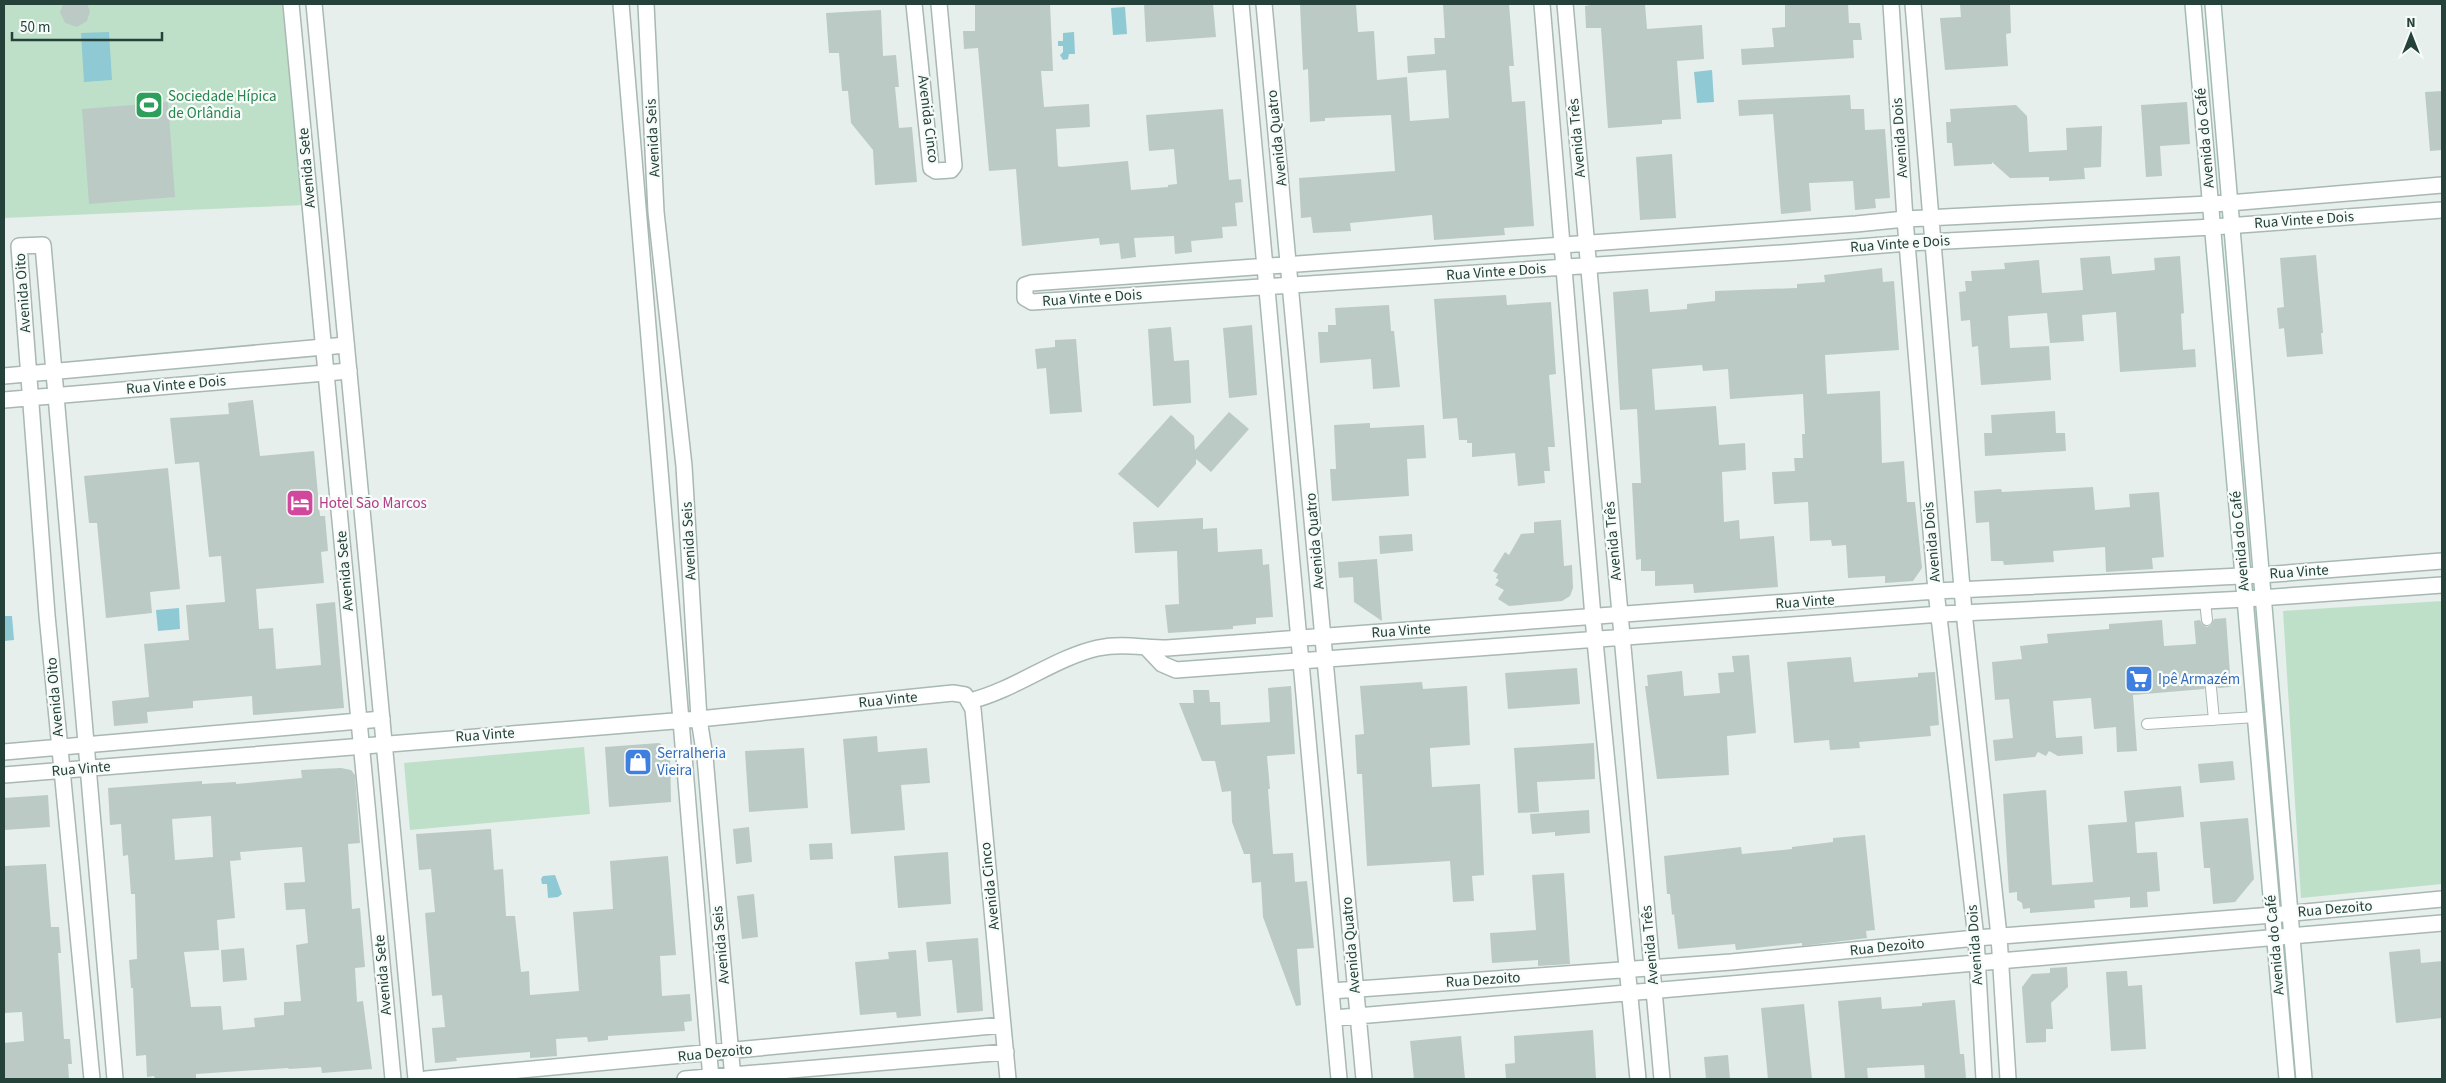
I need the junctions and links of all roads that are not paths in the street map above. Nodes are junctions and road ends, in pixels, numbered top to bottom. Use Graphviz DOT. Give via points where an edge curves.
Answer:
graph roads {
  1 [pos="291,4"];
  2 [pos="314,4"];
  3 [pos="621,4"];
  4 [pos="646,4"];
  5 [pos="914,4"];
  6 [pos="939,4"];
  7 [pos="1241,4"];
  8 [pos="1264,4"];
  9 [pos="1542,4"];
  10 [pos="1565,4"];
  11 [pos="1891,4"];
  12 [pos="1913,4"];
  13 [pos="2193,4"];
  14 [pos="2212,4"];
  15 [pos="2442,185"];
  16 [pos="2229,203"];
  17 [pos="2210,204"];
  18 [pos="2442,210"];
  19 [pos="1930,218"];
  20 [pos="1905,219"];
  21 [pos="2230,225"];
  22 [pos="2213,227"];
  23 [pos="1932,241"];
  24 [pos="1587,243"];
  25 [pos="1908,243"];
  26 [pos="1561,244"];
  27 [pos="1289,264"];
  28 [pos="1590,265"];
  29 [pos="1265,266"];
  30 [pos="1564,267"];
  31 [pos="1291,285"];
  32 [pos="1266,287"];
  33 [pos="346,344"];
  34 [pos="324,346"];
  35 [pos="349,371"];
  36 [pos="54,372"];
  37 [pos="326,373"];
  38 [pos="29,374"];
  39 [pos="4,376"];
  40 [pos="56,395"];
  41 [pos="30,398"];
  42 [pos="4,400"];
  43 [pos="2442,561"];
  44 [pos="2243,575"];
  45 [pos="2261,575"];
  46 [pos="2442,585"];
  47 [pos="1962,589"];
  48 [pos="1936,591"];
  49 [pos="2262,598"];
  50 [pos="2246,599"];
  51 [pos="2205,601"];
  52 [pos="1964,612"];
  53 [pos="1940,614"];
  54 [pos="1620,615"];
  55 [pos="1594,617"];
  56 [pos="2207,620"];
  57 [pos="1324,636"];
  58 [pos="1300,638"];
  59 [pos="1621,639"];
  60 [pos="1595,641"];
  61 [pos="1146,647"];
  62 [pos="1325,660"];
  63 [pos="1302,661"];
  64 [pos="2211,688"];
  65 [pos="968,698"];
  66 [pos="2256,717"];
  67 [pos="382,719"];
  68 [pos="699,719"];
  69 [pos="680,720"];
  70 [pos="2214,720"];
  71 [pos="359,721"];
  72 [pos="2147,724"];
  73 [pos="384,743"];
  74 [pos="86,745"];
  75 [pos="361,745"];
  76 [pos="60,747"];
  77 [pos="4,752"];
  78 [pos="87,768"];
  79 [pos="62,770"];
  80 [pos="4,775"];
  81 [pos="2442,898"];
  82 [pos="2290,913"];
  83 [pos="2273,915"];
  84 [pos="2442,923"];
  85 [pos="1998,936"];
  86 [pos="2292,937"];
  87 [pos="1976,938"];
  88 [pos="2275,938"];
  89 [pos="2000,960"];
  90 [pos="1977,962"];
  91 [pos="1652,968"];
  92 [pos="1628,970"];
  93 [pos="1355,990"];
  94 [pos="1331,991"];
  95 [pos="1654,992"];
  96 [pos="1631,994"];
  97 [pos="1359,1016"];
  98 [pos="1334,1018"];
  99 [pos="1003,1025"];
  100 [pos="730,1051"];
  101 [pos="1006,1052"];
  102 [pos="709,1054"];
  103 [pos="733,1077"];
  104 [pos="711,1078"];
  105 [pos="92,1079"];
  106 [pos="115,1079"];
  107 [pos="394,1079"];
  108 [pos="416,1079"];
  109 [pos="426,1079"];
  110 [pos="684,1079"];
  111 [pos="1008,1079"];
  112 [pos="1339,1079"];
  113 [pos="1364,1079"];
  114 [pos="1638,1079"];
  115 [pos="1662,1079"];
  116 [pos="1984,1079"];
  117 [pos="2008,1079"];
  118 [pos="2287,1079"];
  119 [pos="2304,1079"];
  1 -- 34 [label="street, Avenida Sete"];
  2 -- 33 [label="street, Avenida Sete"];
  3 -- 69 [label="street, Avenida Seis"];
  4 -- 68 [label="street, Avenida Seis" via="656,212 684,466"];
  5 -- 6 [label="street, Avenida Cinco" via="932,168 940,172 954,166"];
  7 -- 29 [label="street, Avenida Quatro"];
  8 -- 27 [label="street, Avenida Quatro"];
  9 -- 26 [label="street, Avenida Três"];
  10 -- 24 [label="street, Avenida Três"];
  11 -- 20 [label="street, Avenida Dois"];
  12 -- 19 [label="street, Avenida Dois"];
  13 -- 17 [label="street, Avenida do Café"];
  14 -- 16 [label="street, Avenida do Café"];
  15 -- 16 [label="street, Rua Vinte e Dois"];
  16 -- 17 [label="street, Rua Vinte e Dois"];
  16 -- 21 [label="street, Avenida do Café"];
  17 -- 19 [label="street, Rua Vinte e Dois"];
  17 -- 22 [label="street, Avenida do Café"];
  18 -- 21 [label="street, Rua Vinte e Dois"];
  19 -- 20 [label="street, Rua Vinte e Dois"];
  19 -- 23 [label="street, Avenida Dois"];
  20 -- 24 [label="street, Rua Vinte e Dois"];
  20 -- 25 [label="street, Avenida Dois"];
  21 -- 22 [label="street, Rua Vinte e Dois"];
  21 -- 45 [label="street, Avenida do Café"];
  22 -- 23 [label="street, Rua Vinte e Dois"];
  22 -- 44 [label="street, Avenida do Café"];
  23 -- 25 [label="street, Rua Vinte e Dois"];
  23 -- 47 [label="street, Avenida Dois"];
  24 -- 26 [label="street, Rua Vinte e Dois"];
  24 -- 28 [label="street, Avenida Três"];
  25 -- 28 [label="street, Rua Vinte e Dois"];
  25 -- 48 [label="street, Avenida Dois"];
  26 -- 27 [label="street, Rua Vinte e Dois"];
  26 -- 30 [label="street, Avenida Três"];
  27 -- 29 [label="street, Rua Vinte e Dois"];
  27 -- 31 [label="street, Avenida Quatro"];
  28 -- 30 [label="street, Rua Vinte e Dois"];
  28 -- 54 [label="street, Avenida Três"];
  29 -- 32 [label="street, Avenida Quatro"];
  29 -- 32 [label="street, Rua Vinte e Dois" via="1029,283 1025,287 1025,298 1032,302"];
  30 -- 31 [label="street, Rua Vinte e Dois"];
  30 -- 55 [label="street, Avenida Três"];
  31 -- 32 [label="street, Rua Vinte e Dois"];
  31 -- 57 [label="street, Avenida Quatro"];
  32 -- 58 [label="street, Avenida Quatro"];
  33 -- 34 [label="street, Rua Vinte e Dois"];
  33 -- 35 [label="street, Avenida Sete"];
  34 -- 36 [label="street, Rua Vinte e Dois"];
  34 -- 37 [label="street, Avenida Sete"];
  35 -- 37 [label="street, Rua Vinte e Dois"];
  35 -- 67 [label="street, Avenida Sete"];
  36 -- 38 [label="street, Rua Vinte e Dois"];
  36 -- 38 [label="street, Avenida Oito" via="43,245 19,246"];
  36 -- 40 [label="street, Avenida Oito"];
  37 -- 40 [label="street, Rua Vinte e Dois"];
  37 -- 71 [label="street, Avenida Sete"];
  38 -- 39 [label="street, Rua Vinte e Dois"];
  38 -- 41 [label="street, Avenida Oito"];
  40 -- 41 [label="street, Rua Vinte e Dois"];
  40 -- 74 [label="street, Avenida Oito"];
  41 -- 42 [label="street, Rua Vinte e Dois"];
  41 -- 76 [label="street, Avenida Oito"];
  43 -- 45 [label="street, Rua Vinte"];
  44 -- 45 [label="street, Rua Vinte"];
  44 -- 47 [label="street, Rua Vinte"];
  44 -- 50 [label="street, Avenida do Café"];
  45 -- 49 [label="street, Avenida do Café"];
  46 -- 49 [label="street, Rua Vinte"];
  47 -- 48 [label="street, Rua Vinte"];
  47 -- 52 [label="street, Avenida Dois"];
  48 -- 53 [label="street, Avenida Dois"];
  48 -- 54 [label="street, Rua Vinte"];
  49 -- 50 [label="street, Rua Vinte"];
  49 -- 82 [label="street, Avenida do Café"];
  50 -- 51 [label="street, Rua Vinte"];
  50 -- 66 [label="street, Avenida do Café"];
  51 -- 52 [label="street, Rua Vinte"];
  51 -- 56 [label="lane"];
  52 -- 53 [label="street, Rua Vinte"];
  52 -- 85 [label="street, Avenida Dois"];
  53 -- 59 [label="street, Rua Vinte"];
  53 -- 87 [label="street, Avenida Dois"];
  54 -- 55 [label="street, Rua Vinte"];
  54 -- 59 [label="street, Avenida Três"];
  55 -- 57 [label="street, Rua Vinte"];
  55 -- 60 [label="street, Avenida Três"];
  57 -- 58 [label="street, Rua Vinte"];
  57 -- 62 [label="street, Avenida Quatro"];
  58 -- 61 [label="street, Rua Vinte"];
  58 -- 63 [label="street, Avenida Quatro"];
  59 -- 60 [label="street, Rua Vinte"];
  59 -- 91 [label="street, Avenida Três"];
  60 -- 62 [label="street, Rua Vinte"];
  60 -- 92 [label="street, Avenida Três"];
  61 -- 63 [label="street, Rua Vinte" via="1162,664 1176,670"];
  61 -- 65 [label="street, Rua Vinte" via="1113,646 1080,653 1003,691"];
  62 -- 63 [label="street, Rua Vinte"];
  62 -- 93 [label="street, Avenida Quatro"];
  63 -- 94 [label="street, Avenida Quatro"];
  64 -- 70 [label="lane"];
  65 -- 68 [label="street, Rua Vinte" via="953,693"];
  65 -- 99 [label="street, Avenida Cinco" via="973,709"];
  66 -- 70 [label="lane"];
  66 -- 83 [label="street, Avenida do Café"];
  67 -- 71 [label="street, Rua Vinte"];
  67 -- 73 [label="street, Avenida Sete"];
  68 -- 69 [label="street, Rua Vinte"];
  68 -- 100 [label="street, Avenida Seis"];
  69 -- 73 [label="street, Rua Vinte"];
  69 -- 102 [label="street, Avenida Seis"];
  70 -- 72 [label="lane"];
  71 -- 74 [label="street, Rua Vinte"];
  71 -- 75 [label="street, Avenida Sete"];
  73 -- 75 [label="street, Rua Vinte"];
  73 -- 108 [label="street, Avenida Sete"];
  74 -- 76 [label="street, Rua Vinte"];
  74 -- 78 [label="street, Avenida Oito"];
  75 -- 78 [label="street, Rua Vinte"];
  75 -- 107 [label="street, Avenida Sete"];
  76 -- 77 [label="street, Rua Vinte"];
  76 -- 79 [label="street, Avenida Oito"];
  78 -- 79 [label="street, Rua Vinte"];
  78 -- 106 [label="street, Avenida Oito"];
  79 -- 80 [label="street, Rua Vinte"];
  79 -- 105 [label="street, Avenida Oito"];
  81 -- 82 [label="street, Rua Dezoito"];
  82 -- 83 [label="street, Rua Dezoito"];
  82 -- 86 [label="street, Avenida do Café"];
  83 -- 85 [label="street, Rua Dezoito"];
  83 -- 88 [label="street, Avenida do Café"];
  84 -- 86 [label="street, Rua Dezoito"];
  85 -- 87 [label="street, Rua Dezoito"];
  85 -- 89 [label="street, Avenida Dois"];
  86 -- 88 [label="street, Rua Dezoito"];
  86 -- 119 [label="street, Avenida do Café"];
  87 -- 90 [label="street, Avenida Dois"];
  87 -- 91 [label="street, Rua Dezoito"];
  88 -- 89 [label="street, Rua Dezoito"];
  88 -- 118 [label="street, Avenida do Café"];
  89 -- 90 [label="street, Rua Dezoito"];
  89 -- 117 [label="street, Avenida Dois"];
  90 -- 95 [label="street, Rua Dezoito"];
  90 -- 116 [label="street, Avenida Dois"];
  91 -- 92 [label="street, Rua Dezoito"];
  91 -- 95 [label="street, Avenida Três"];
  92 -- 93 [label="street, Rua Dezoito"];
  92 -- 96 [label="street, Avenida Três"];
  93 -- 94 [label="street, Rua Dezoito"];
  93 -- 97 [label="street, Avenida Quatro"];
  94 -- 98 [label="street, Avenida Quatro"];
  95 -- 96 [label="street, Rua Dezoito"];
  95 -- 115 [label="street, Avenida Três"];
  96 -- 97 [label="street, Rua Dezoito"];
  96 -- 114 [label="street, Avenida Três"];
  97 -- 98 [label="street, Rua Dezoito"];
  97 -- 113 [label="street, Avenida Quatro"];
  98 -- 112 [label="street, Avenida Quatro"];
  99 -- 100 [label="street, Rua Dezoito"];
  99 -- 101 [label="street, Avenida Cinco"];
  100 -- 102 [label="street, Rua Dezoito"];
  100 -- 103 [label="street, Avenida Seis"];
  101 -- 103 [label="street, Rua Dezoito"];
  101 -- 111 [label="street, Avenida Cinco"];
  102 -- 104 [label="street, Avenida Seis"];
  102 -- 109 [label="street, Rua Dezoito"];
  103 -- 104 [label="street, Rua Dezoito"];
  104 -- 110 [label="street, Rua Dezoito"];
}
